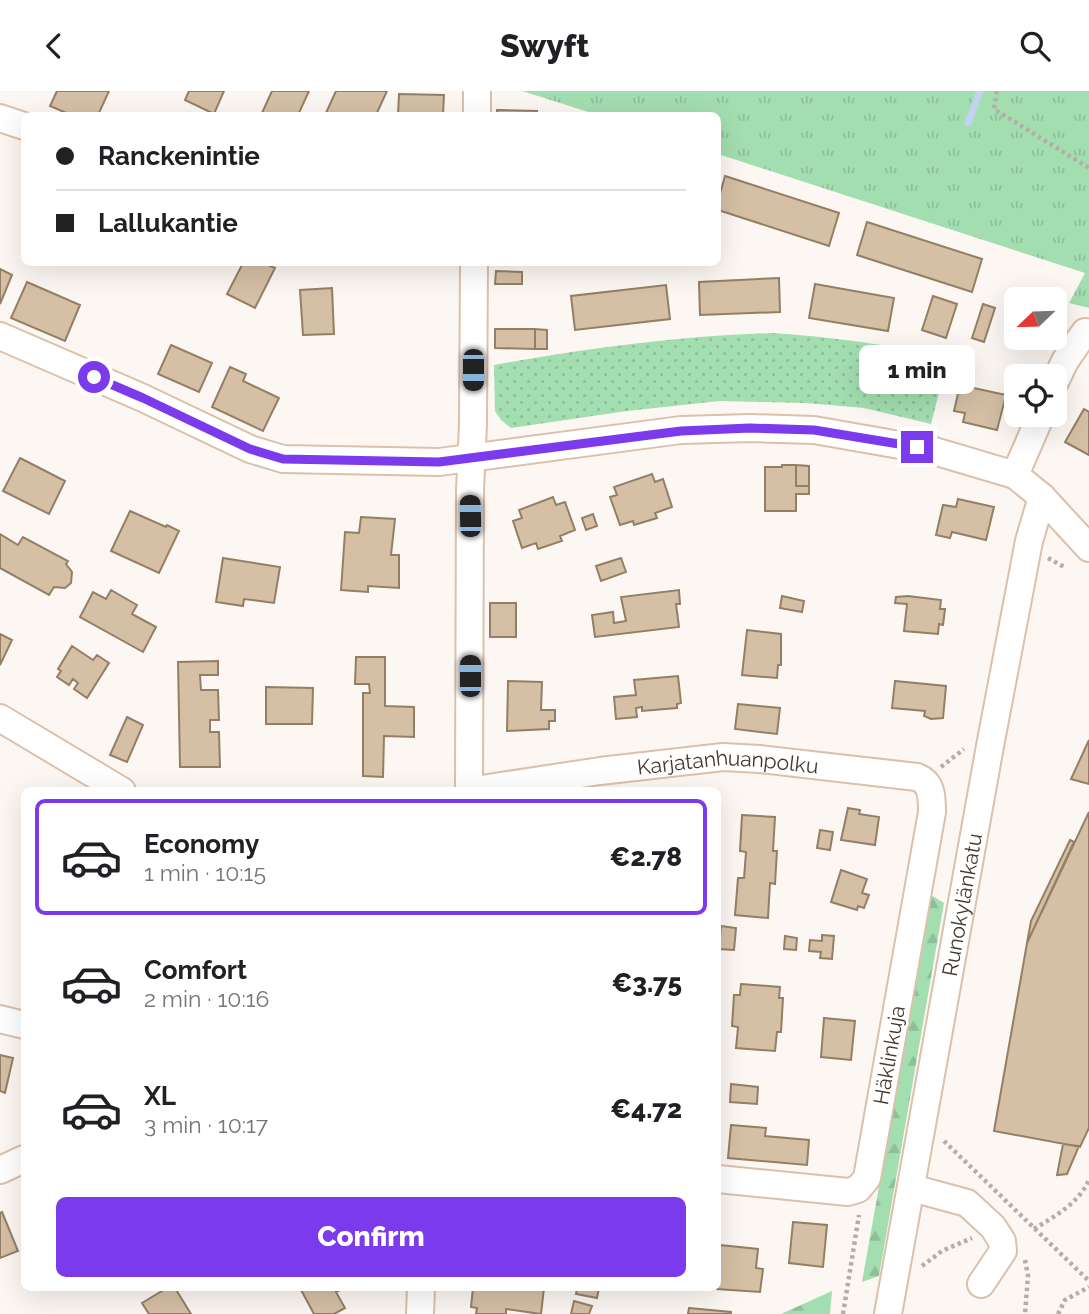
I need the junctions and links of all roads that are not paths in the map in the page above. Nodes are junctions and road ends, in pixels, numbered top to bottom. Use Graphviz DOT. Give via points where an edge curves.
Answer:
graph roads {
  1 [pos="477,91"];
  2 [pos="477,112"];
  3 [pos="0,118"];
  4 [pos="21,125"];
  5 [pos="474,266"];
  6 [pos="1087,334"];
  7 [pos="0,337"];
  8 [pos="1064,364"];
  9 [pos="1036,427"];
  10 [pos="472,458"];
  11 [pos="1015,475"];
  12 [pos="1042,497"];
  13 [pos="1089,548"];
  14 [pos="0,718"];
  15 [pos="925,780"];
  16 [pos="115,787"];
  17 [pos="469,787"];
  18 [pos="495,787"];
  19 [pos="0,1019"];
  20 [pos="21,1024"];
  21 [pos="21,1160"];
  22 [pos="0,1170"];
  23 [pos="721,1179"];
  24 [pos="912,1188"];
  25 [pos="981,1284"];
  26 [pos="888,1314"];
  1 -- 2 [label="street"];
  3 -- 4 [label="street"];
  5 -- 10 [label="street"];
  6 -- 8 [label="street"];
  7 -- 10 [label="street" via="250,449 283,459 439,462"];
  9 -- 11 [label="street"];
  10 -- 11 [label="street" via="681,431 814,430 934,451"];
  10 -- 17 [label="street"];
  11 -- 12 [label="street"];
  12 -- 13 [label="street"];
  12 -- 24 [label="street, Runokylänkatu" via="1029,541"];
  14 -- 16 [label="street"];
  15 -- 18 [label="street, Karjatanhuanpolku" via="723,757"];
  15 -- 23 [label="street, Häklinkuja" via="932,812 863,1184 848,1192"];
  19 -- 20 [label="street"];
  21 -- 22 [label="street"];
  24 -- 25 [label="street" via="967,1203 993,1227 1003,1251"];
  24 -- 26 [label="street, Runokylänkatu"];
}
